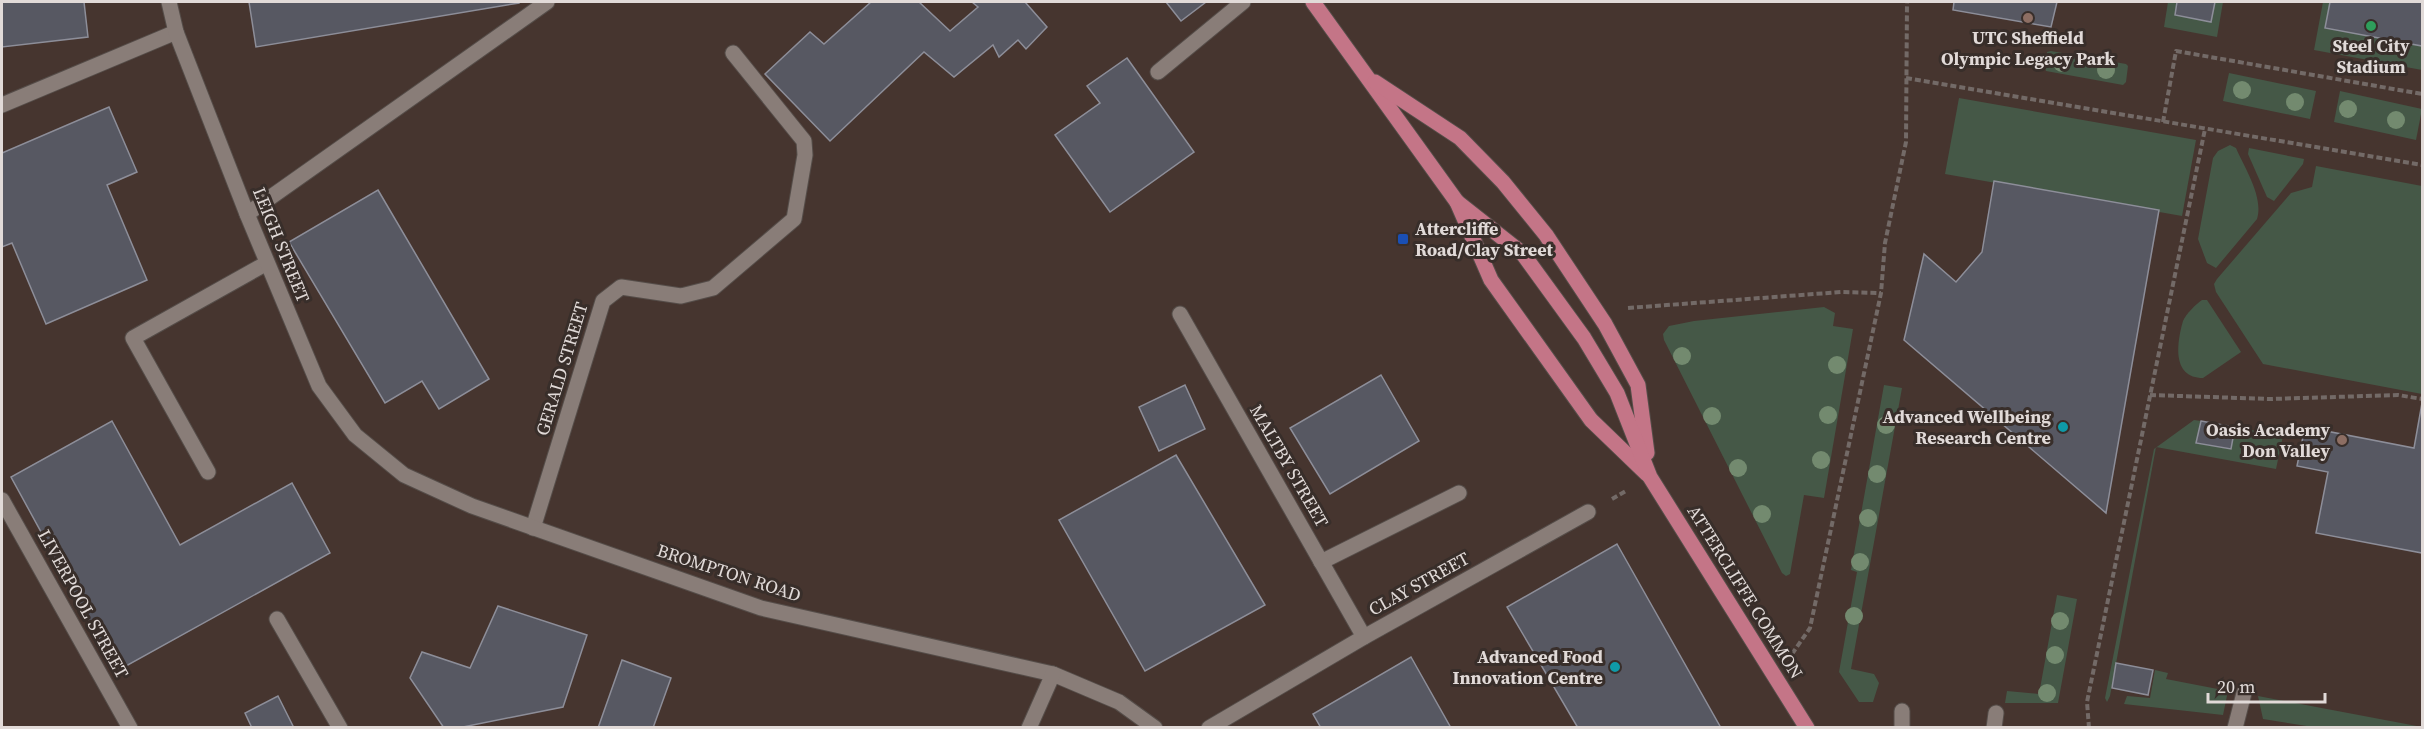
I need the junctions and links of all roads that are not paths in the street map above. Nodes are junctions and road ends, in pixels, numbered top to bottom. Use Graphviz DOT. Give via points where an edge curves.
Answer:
graph roads {
  1 [pos="169,2"];
  2 [pos="548,2"];
  3 [pos="1244,2"];
  4 [pos="1313,2"];
  5 [pos="176,32"];
  6 [pos="733,53"];
  7 [pos="1158,72"];
  8 [pos="1367,77"];
  9 [pos="2,105"];
  10 [pos="1457,202"];
  11 [pos="247,214"];
  12 [pos="267,263"];
  13 [pos="1180,314"];
  14 [pos="208,472"];
  15 [pos="404,475"];
  16 [pos="1650,477"];
  17 [pos="1459,492"];
  18 [pos="2,500"];
  19 [pos="1588,512"];
  20 [pos="533,528"];
  21 [pos="1321,562"];
  22 [pos="277,619"];
  23 [pos="1364,637"];
  24 [pos="1053,674"];
  25 [pos="2244,693"];
  26 [pos="1902,711"];
  27 [pos="130,728"];
  28 [pos="340,728"];
  29 [pos="1029,728"];
  30 [pos="1155,728"];
  31 [pos="1209,728"];
  32 [pos="1807,728"];
  33 [pos="1902,728"];
  34 [pos="2235,728"];
  1 -- 5 [label="street, LEIGH STREET"];
  2 -- 11 [label="street"];
  3 -- 7 [label="street"];
  4 -- 8 [label="main road, ATTERCLIFFE COMMON"];
  5 -- 9 [label="street"];
  5 -- 11 [label="street, LEIGH STREET"];
  6 -- 20 [label="street, GERALD STREET" via="804,141 796,216 713,288 681,296 621,287 603,301"];
  8 -- 10 [label="main road, ATTERCLIFFE COMMON"];
  8 -- 16 [label="main road, ATTERCLIFFE COMMON" via="1460,138 1546,235 1605,324 1638,385"];
  10 -- 16 [label="main road, ATTERCLIFFE COMMON" via="1491,280 1591,420"];
  10 -- 16 [label="main road, ATTERCLIFFE COMMON" via="1523,254 1584,338 1617,393"];
  11 -- 12 [label="street, LEIGH STREET"];
  12 -- 14 [label="street" via="133,338"];
  12 -- 15 [label="street, LEIGH STREET" via="319,386 355,435"];
  13 -- 21 [label="street, MALTBY STREET"];
  15 -- 20 [label="street, BROMPTON ROAD"];
  16 -- 32 [label="main road, ATTERCLIFFE COMMON"];
  17 -- 21 [label="street"];
  18 -- 27 [label="street, LIVERPOOL STREET"];
  19 -- 23 [label="street, CLAY STREET"];
  20 -- 24 [label="street, BROMPTON ROAD" via="761,608"];
  21 -- 23 [label="street, MALTBY STREET"];
  22 -- 28 [label="street"];
  23 -- 31 [label="street, CLAY STREET"];
  24 -- 29 [label="street"];
  24 -- 30 [label="street, BROMPTON ROAD" via="1119,702"];
  25 -- 34 [label="street"];
  26 -- 33 [label="street"];
}
